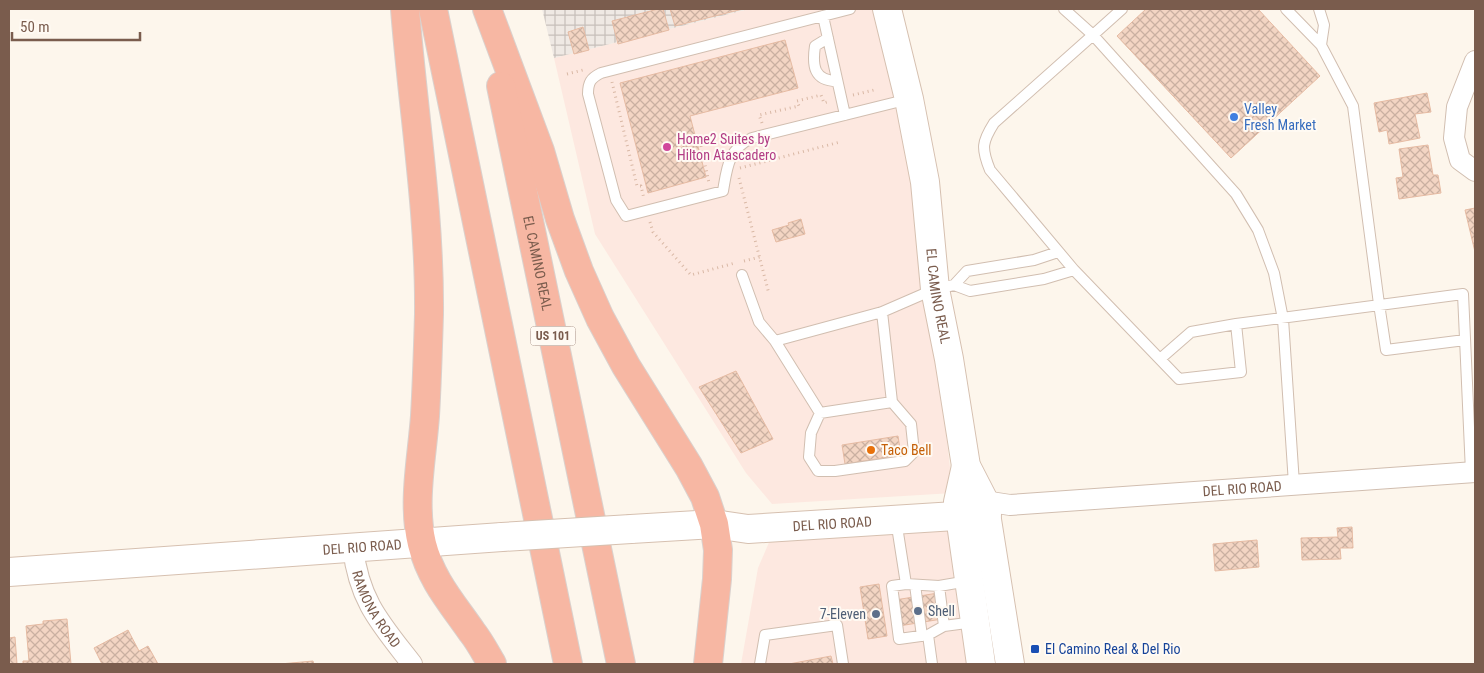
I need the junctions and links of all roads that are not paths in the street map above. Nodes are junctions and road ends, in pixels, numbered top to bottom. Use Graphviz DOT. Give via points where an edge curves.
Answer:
graph roads {
  1 [pos="405,9"];
  2 [pos="433,9"];
  3 [pos="486,9"];
  4 [pos="850,9"];
  5 [pos="888,9"];
  6 [pos="1064,9"];
  7 [pos="1122,9"];
  8 [pos="1286,9"];
  9 [pos="1319,9"];
  10 [pos="823,16"];
  11 [pos="1093,35"];
  12 [pos="828,38"];
  13 [pos="1321,45"];
  14 [pos="1475,62"];
  15 [pos="837,82"];
  16 [pos="909,99"];
  17 [pos="844,115"];
  18 [pos="1475,171"];
  19 [pos="1058,252"];
  20 [pos="1074,270"];
  21 [pos="742,275"];
  22 [pos="945,287"];
  23 [pos="1379,304"];
  24 [pos="882,312"];
  25 [pos="1283,319"];
  26 [pos="1236,324"];
  27 [pos="1465,340"];
  28 [pos="775,341"];
  29 [pos="1160,359"];
  30 [pos="892,402"];
  31 [pos="820,413"];
  32 [pos="1473,472"];
  33 [pos="1294,484"];
  34 [pos="980,508"];
  35 [pos="896,520"];
  36 [pos="714,524"];
  37 [pos="422,542"];
  38 [pos="353,548"];
  39 [pos="9,572"];
  40 [pos="969,581"];
  41 [pos="911,584"];
  42 [pos="939,586"];
  43 [pos="975,622"];
  44 [pos="944,626"];
  45 [pos="925,635"];
  46 [pos="412,664"];
  47 [pos="492,664"];
  48 [pos="568,664"];
  49 [pos="621,664"];
  50 [pos="708,664"];
  51 [pos="760,664"];
  52 [pos="843,664"];
  53 [pos="932,664"];
  54 [pos="981,664"];
  55 [pos="1010,664"];
  1 -- 37 [label="highway" via="428,261 427,379 418,497"];
  2 -- 48 [label="highway"];
  3 -- 36 [label="highway" via="540,151 560,219 600,318 689,467 705,497"];
  3 -- 49 [label="highway, EL CAMINO REAL / US 101"];
  4 -- 10 [label="lane"];
  5 -- 16 [label="street, EL CAMINO REAL"];
  6 -- 11 [label="lane"];
  7 -- 11 [label="lane"];
  8 -- 13 [label="lane"];
  9 -- 13 [label="lane" via="1324,25"];
  10 -- 12 [label="lane"];
  10 -- 17 [label="lane" via="609,71 592,77 588,94 616,200 626,216 646,204 723,191 731,158 741,143"];
  11 -- 19 [label="lane" via="994,122 984,139 984,155 990,170"];
  11 -- 25 [label="lane" via="1236,194 1258,230 1274,273"];
  12 -- 15 [label="lane"];
  12 -- 15 [label="lane" via="814,46 813,58 817,74 826,81"];
  13 -- 23 [label="lane" via="1353,106"];
  14 -- 18 [label="street" via="1457,107 1454,138 1460,160"];
  15 -- 17 [label="lane"];
  16 -- 17 [label="lane"];
  16 -- 22 [label="street, EL CAMINO REAL"];
  19 -- 20 [label="lane"];
  19 -- 22 [label="lane" via="1034,260 966,271"];
  20 -- 22 [label="lane" via="1044,279 970,290"];
  20 -- 29 [label="lane"];
  21 -- 28 [label="lane" via="759,322"];
  22 -- 24 [label="lane"];
  22 -- 34 [label="street, EL CAMINO REAL" via="949,359 966,466"];
  23 -- 25 [label="lane"];
  23 -- 27 [label="lane" via="1386,350"];
  23 -- 27 [label="lane" via="1463,294"];
  24 -- 28 [label="lane"];
  24 -- 30 [label="lane"];
  25 -- 26 [label="lane"];
  25 -- 33 [label="lane"];
  26 -- 29 [label="lane" via="1191,332"];
  26 -- 29 [label="lane" via="1241,372 1179,378"];
  27 -- 32 [label="lane"];
  28 -- 31 [label="lane"];
  30 -- 31 [label="lane"];
  30 -- 31 [label="lane" via="911,424 914,452 905,461 818,471 810,457 810,434"];
  32 -- 33 [label="street, DEL RIO ROAD"];
  33 -- 34 [label="street, DEL RIO ROAD"];
  34 -- 35 [label="street, DEL RIO ROAD"];
  34 -- 36 [label="street, DEL RIO ROAD" via="747,515"];
  34 -- 40 [label="street, EL CAMINO REAL"];
  34 -- 55 [label="street, EL CAMINO REAL"];
  35 -- 36 [label="street, DEL RIO ROAD" via="748,529"];
  35 -- 41 [label="lane"];
  36 -- 37 [label="street, DEL RIO ROAD, bridge"];
  36 -- 50 [label="highway" via="718,550 717,579"];
  37 -- 38 [label="street, DEL RIO ROAD"];
  37 -- 47 [label="highway" via="428,567 438,585"];
  38 -- 39 [label="street, DEL RIO ROAD"];
  38 -- 46 [label="street, RAMONA ROAD" via="364,596"];
  40 -- 42 [label="lane"];
  40 -- 43 [label="street, EL CAMINO REAL"];
  41 -- 42 [label="lane"];
  41 -- 45 [label="lane"];
  41 -- 45 [label="lane" via="892,586 899,639"];
  42 -- 44 [label="lane"];
  43 -- 44 [label="lane"];
  43 -- 54 [label="street, EL CAMINO REAL"];
  44 -- 45 [label="lane"];
  45 -- 53 [label="lane"];
  51 -- 52 [label="lane" via="765,635 837,625"];
}
